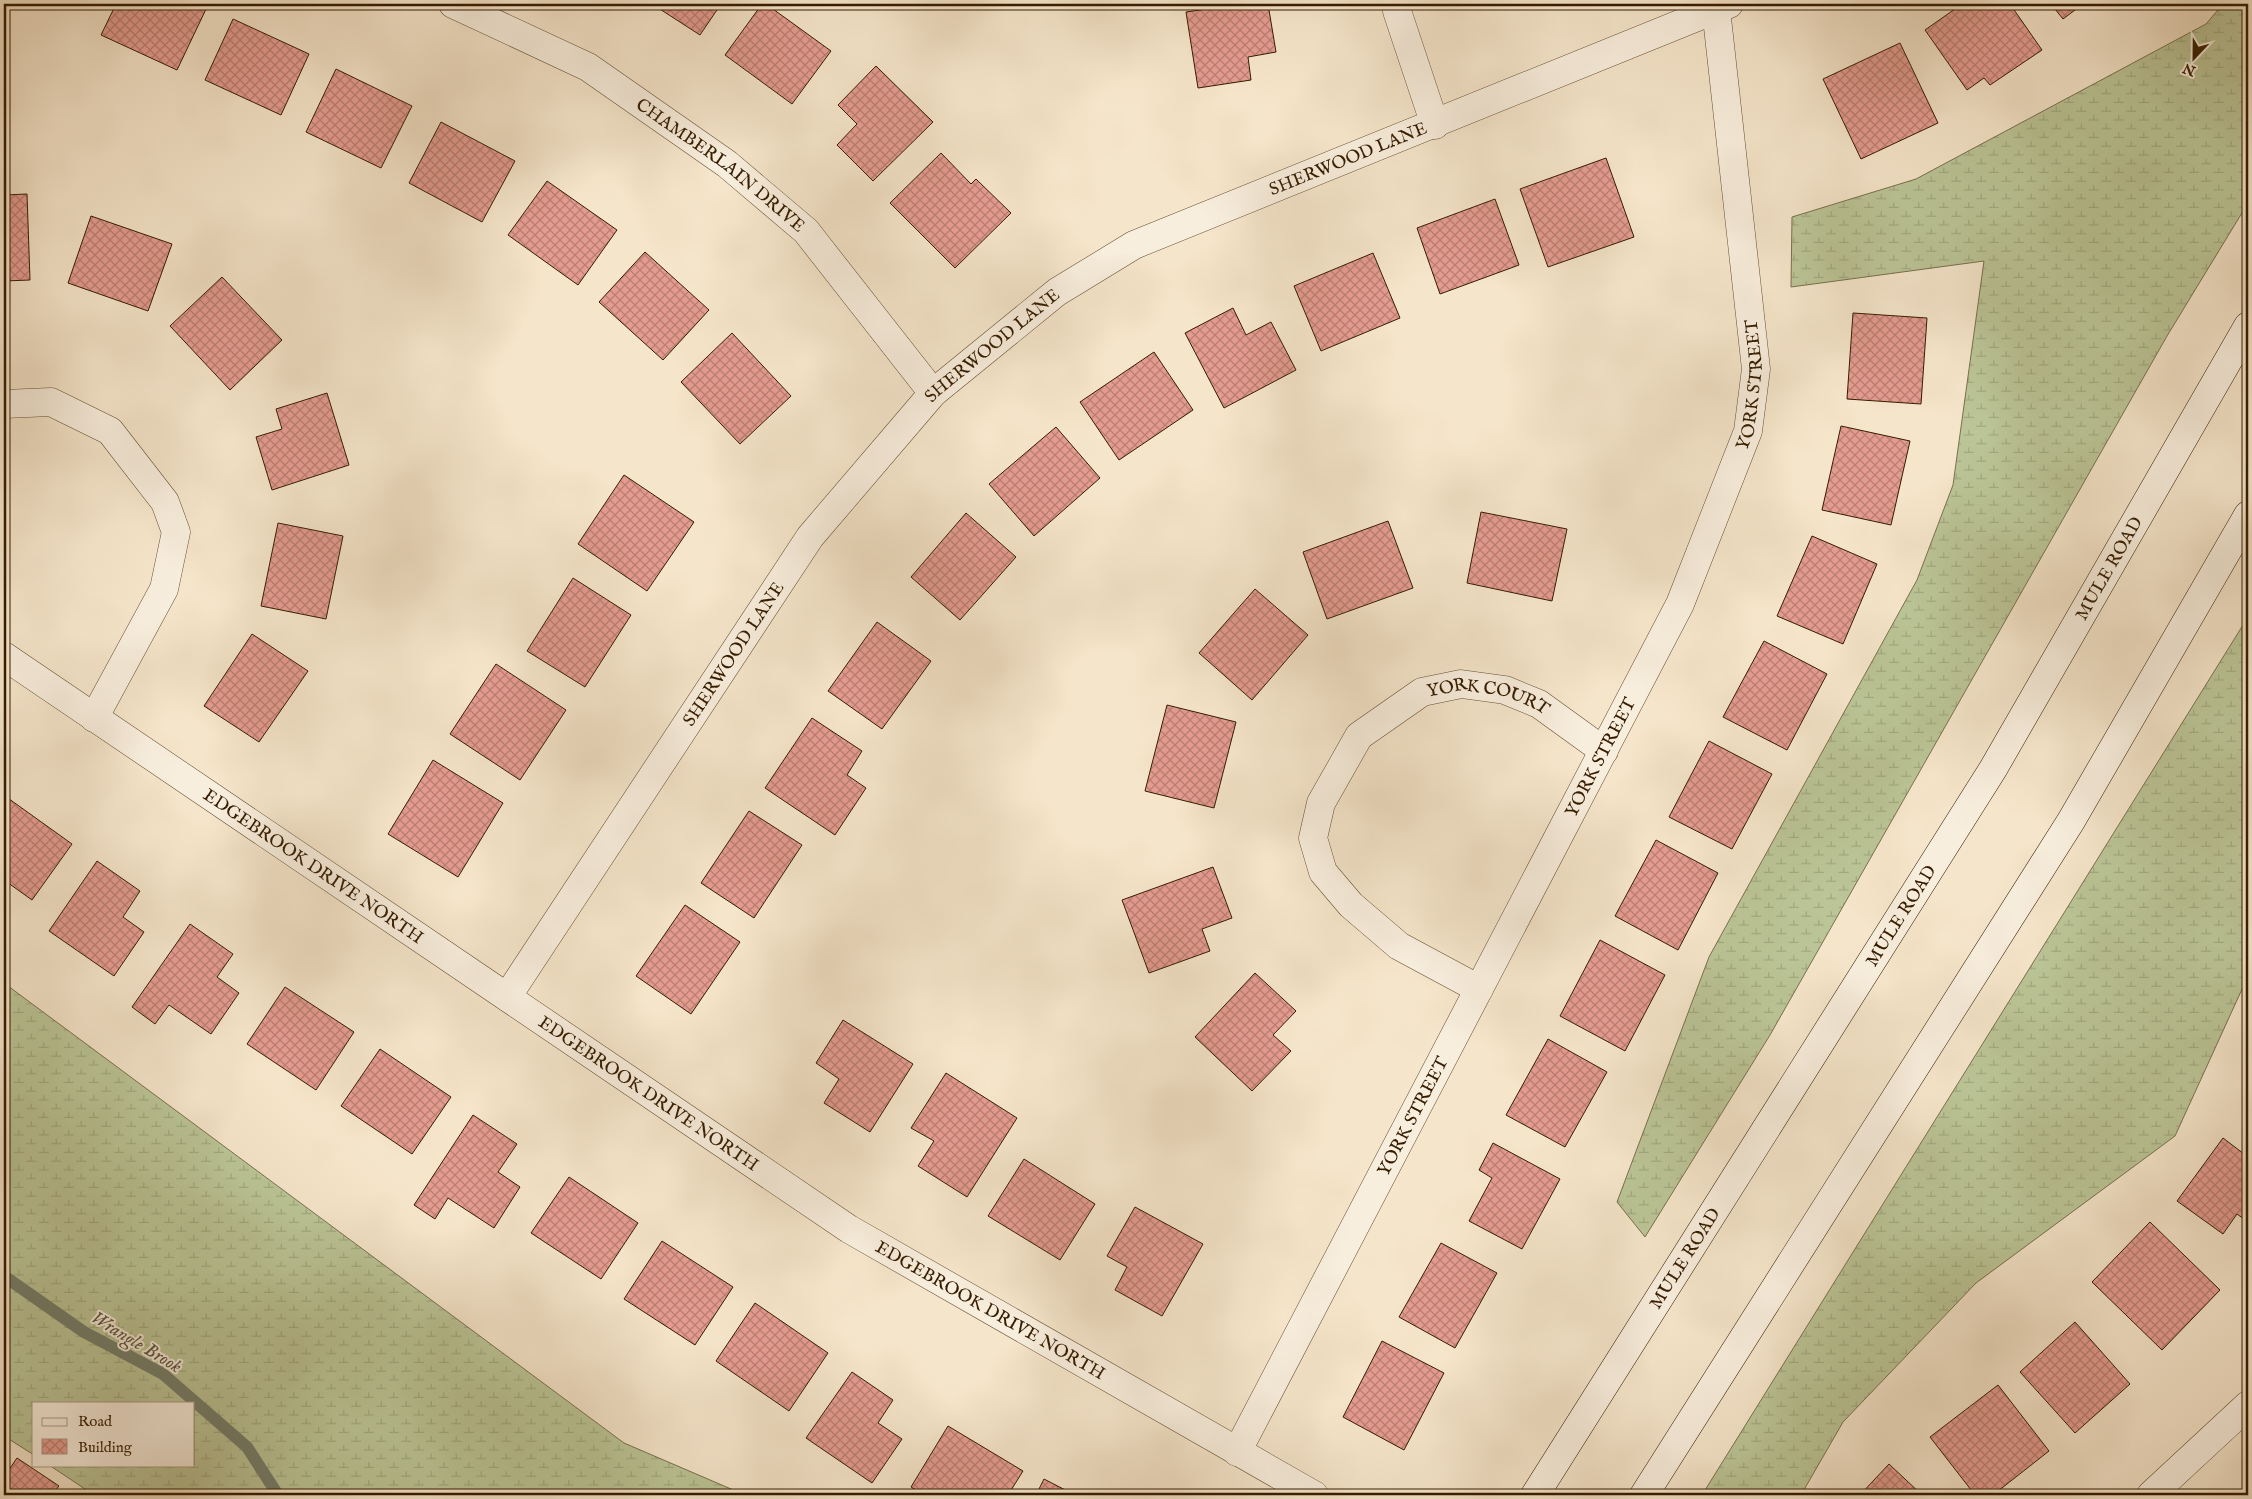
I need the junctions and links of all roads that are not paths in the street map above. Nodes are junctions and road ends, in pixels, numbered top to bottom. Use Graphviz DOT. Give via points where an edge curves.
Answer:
graph roads {
  1 [pos="453,4"];
  2 [pos="1397,4"];
  3 [pos="1719,6"];
  4 [pos="1436,124"];
  5 [pos="2248,326"];
  6 [pos="933,393"];
  7 [pos="4,404"];
  8 [pos="2248,515"];
  9 [pos="4,656"];
  10 [pos="94,718"];
  11 [pos="1604,751"];
  12 [pos="1479,989"];
  13 [pos="507,997"];
  14 [pos="2248,1405"];
  15 [pos="1237,1452"];
  16 [pos="1314,1495"];
  17 [pos="1535,1495"];
  18 [pos="1644,1495"];
  19 [pos="2150,1495"];
  1 -- 6 [label="street, CHAMBERLAIN DRIVE" via="588,67 727,164 806,231"];
  2 -- 4 [label="street"];
  3 -- 4 [label="street, SHERWOOD LANE"];
  3 -- 11 [label="street, YORK STREET" via="1756,369 1748,431 1680,604"];
  4 -- 6 [label="street, SHERWOOD LANE" via="1134,245 1057,292"];
  5 -- 17 [label="street, MULE ROAD" via="1993,769"];
  6 -- 13 [label="street, SHERWOOD LANE" via="810,536"];
  7 -- 10 [label="street" via="51,402 110,431 165,502 176,532 164,589"];
  8 -- 18 [label="street" via="2071,821"];
  9 -- 10 [label="street, EDGEBROOK DRIVE NORTH"];
  10 -- 13 [label="street, EDGEBROOK DRIVE NORTH"];
  11 -- 12 [label="street, YORK STREET"];
  11 -- 12 [label="street, YORK COURT" via="1539,704 1505,690 1461,684 1422,692 1359,736 1321,804 1313,838 1323,872 1351,905 1399,946"];
  12 -- 15 [label="street, YORK STREET"];
  13 -- 15 [label="street, EDGEBROOK DRIVE NORTH" via="849,1228"];
  14 -- 19 [label="street"];
  15 -- 16 [label="street, EDGEBROOK DRIVE NORTH"];
}
